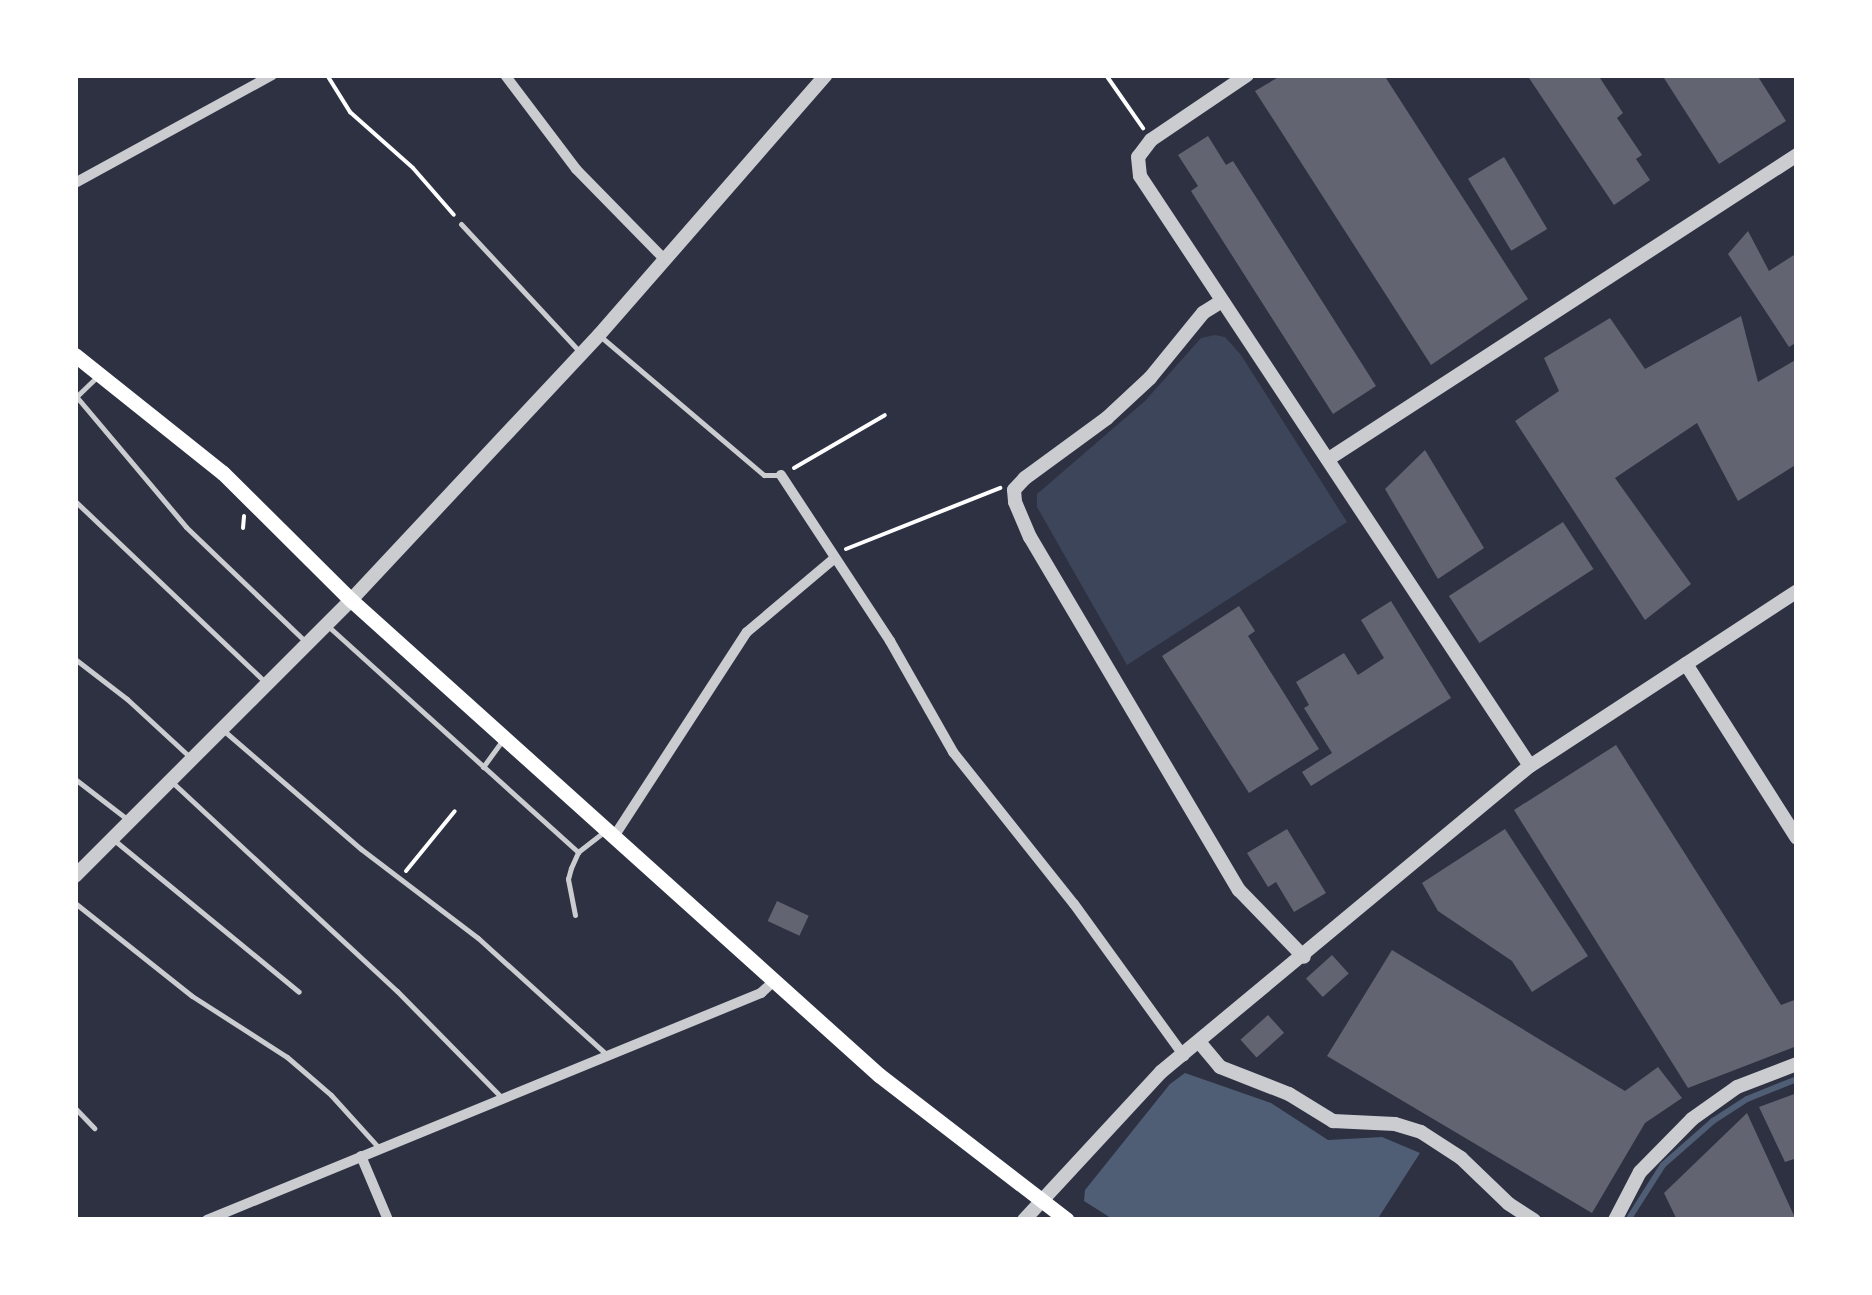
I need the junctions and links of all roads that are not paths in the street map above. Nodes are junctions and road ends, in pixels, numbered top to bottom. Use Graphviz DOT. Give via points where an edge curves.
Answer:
graph roads {
  1 [pos="272,75"];
  2 [pos="505,75"];
  3 [pos="826,75"];
  4 [pos="1247,75"];
  5 [pos="1797,155"];
  6 [pos="75,183"];
  7 [pos="461,224"];
  8 [pos="664,259"];
  9 [pos="1222,301"];
  10 [pos="598,335"];
  11 [pos="580,352"];
  12 [pos="75,355"];
  13 [pos="99,375"];
  14 [pos="75,397"];
  15 [pos="1330,458"];
  16 [pos="781,475"];
  17 [pos="75,500"];
  18 [pos="836,558"];
  19 [pos="1797,591"];
  20 [pos="352,600"];
  21 [pos="326,625"];
  22 [pos="308,644"];
  23 [pos="75,659"];
  24 [pos="1686,664"];
  25 [pos="268,685"];
  26 [pos="224,730"];
  27 [pos="504,737"];
  28 [pos="194,760"];
  29 [pos="1530,766"];
  30 [pos="483,767"];
  31 [pos="75,778"];
  32 [pos="170,780"];
  33 [pos="129,820"];
  34 [pos="611,831"];
  35 [pos="112,838"];
  36 [pos="1797,838"];
  37 [pos="578,852"];
  38 [pos="75,876"];
  39 [pos="75,903"];
  40 [pos="575,915"];
  41 [pos="1304,957"];
  42 [pos="776,980"];
  43 [pos="299,992"];
  44 [pos="1200,1043"];
  45 [pos="606,1054"];
  46 [pos="1184,1056"];
  47 [pos="1797,1064"];
  48 [pos="502,1098"];
  49 [pos="75,1108"];
  50 [pos="94,1128"];
  51 [pos="379,1149"];
  52 [pos="361,1156"];
  53 [pos="1043,1201"];
  54 [pos="208,1220"];
  55 [pos="388,1220"];
  56 [pos="1024,1220"];
  57 [pos="1066,1220"];
  58 [pos="1534,1220"];
  59 [pos="1616,1220"];
  1 -- 6 [label="street"];
  2 -- 8 [label="street" via="576,169"];
  3 -- 8 [label="street"];
  4 -- 9 [label="street" via="1151,140 1138,157 1140,176"];
  5 -- 15 [label="street"];
  7 -- 11 [label="lane"];
  8 -- 10 [label="street"];
  9 -- 15 [label="street"];
  9 -- 41 [label="street" via="1203,313 1150,378 1106,418 1014,490 1030,538 1239,890"];
  10 -- 11 [label="street"];
  10 -- 16 [label="lane" via="764,476"];
  11 -- 20 [label="street"];
  12 -- 13 [label="main road"];
  13 -- 14 [label="lane"];
  13 -- 20 [label="main road" via="224,473"];
  14 -- 22 [label="lane" via="186,527"];
  15 -- 29 [label="street"];
  16 -- 18 [label="street"];
  17 -- 25 [label="lane"];
  18 -- 34 [label="street" via="747,632"];
  18 -- 46 [label="street" via="953,752"];
  19 -- 24 [label="street"];
  20 -- 21 [label="street"];
  20 -- 27 [label="main road"];
  21 -- 22 [label="street"];
  21 -- 30 [label="lane"];
  22 -- 25 [label="street"];
  23 -- 28 [label="lane"];
  24 -- 29 [label="street"];
  24 -- 36 [label="street"];
  25 -- 26 [label="street"];
  26 -- 28 [label="street"];
  26 -- 45 [label="lane" via="478,938"];
  27 -- 30 [label="lane"];
  27 -- 34 [label="main road"];
  28 -- 32 [label="street"];
  29 -- 41 [label="street"];
  30 -- 37 [label="lane"];
  31 -- 33 [label="lane"];
  32 -- 33 [label="street"];
  32 -- 48 [label="lane"];
  33 -- 35 [label="street"];
  34 -- 37 [label="lane"];
  34 -- 42 [label="main road"];
  35 -- 38 [label="street"];
  35 -- 43 [label="lane"];
  37 -- 40 [label="lane" via="568,880"];
  39 -- 51 [label="lane" via="331,1094"];
  41 -- 44 [label="street"];
  42 -- 45 [label="street" via="761,993"];
  42 -- 53 [label="main road" via="879,1076"];
  44 -- 46 [label="street"];
  44 -- 58 [label="street" via="1220,1067 1289,1094 1333,1121 1421,1132"];
  45 -- 48 [label="street"];
  46 -- 53 [label="street" via="1142,1090"];
  47 -- 59 [label="street" via="1737,1087 1692,1119 1640,1172"];
  48 -- 51 [label="street"];
  49 -- 50 [label="lane"];
  51 -- 52 [label="street"];
  52 -- 54 [label="street"];
  52 -- 55 [label="street"];
  53 -- 56 [label="street"];
  53 -- 57 [label="main road"];
}
